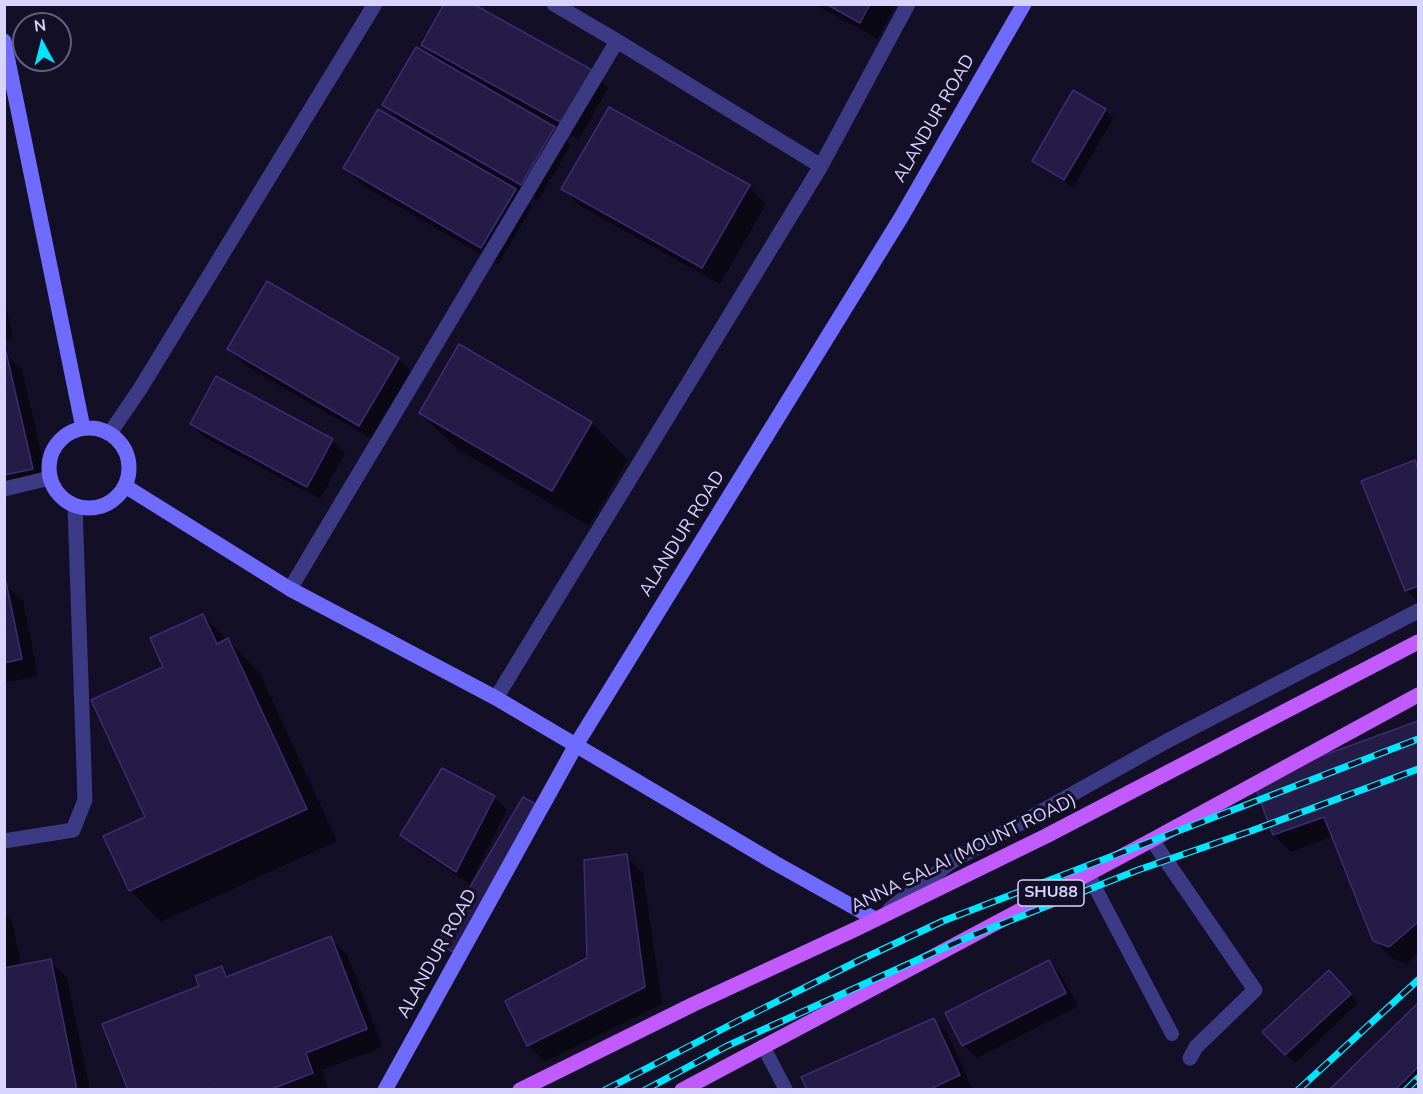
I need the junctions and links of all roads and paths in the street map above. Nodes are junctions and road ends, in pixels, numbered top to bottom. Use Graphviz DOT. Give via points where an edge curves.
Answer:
graph roads {
  1 [pos="375,4"];
  2 [pos="554,4"];
  3 [pos="908,4"];
  4 [pos="1024,4"];
  5 [pos="4,41"];
  6 [pos="617,41"];
  7 [pos="821,166"];
  8 [pos="83,428"];
  9 [pos="110,433"];
  10 [pos="50,478"];
  11 [pos="125,486"];
  12 [pos="4,489"];
  13 [pos="75,506"];
  14 [pos="290,589"];
  15 [pos="1419,610"];
  16 [pos="1419,642"];
  17 [pos="1419,695"];
  18 [pos="496,699"];
  19 [pos="576,745"];
  20 [pos="1152,840"];
  21 [pos="4,841"];
  22 [pos="1088,874"];
  23 [pos="875,919"];
  24 [pos="1172,1034"];
  25 [pos="763,1046"];
  26 [pos="1190,1058"];
  27 [pos="385,1089"];
  28 [pos="520,1089"];
  29 [pos="682,1089"];
  30 [pos="786,1089"];
  1 -- 9 [label="street"];
  2 -- 6 [label="street"];
  3 -- 7 [label="street"];
  4 -- 19 [label="main road, ALANDUR ROAD" via="902,216"];
  5 -- 8 [label="main road"];
  6 -- 7 [label="street"];
  6 -- 14 [label="street"];
  7 -- 18 [label="street"];
  8 -- 9 [label="main road"];
  8 -- 10 [label="main road" via="59,441 52,453"];
  9 -- 11 [label="main road" via="128,454 130,468"];
  10 -- 12 [label="street"];
  10 -- 13 [label="main road" via="55,490"];
  11 -- 13 [label="main road" via="113,501 101,507"];
  11 -- 14 [label="main road"];
  13 -- 21 [label="street" via="86,800 74,830"];
  14 -- 18 [label="main road"];
  15 -- 23 [label="street" via="1167,741 951,862"];
  16 -- 23 [label="main road, ANNA SALAI (MOUNT ROAD)" via="1046,836"];
  17 -- 20 [label="main road, SHU88"];
  18 -- 19 [label="main road"];
  19 -- 23 [label="main road"];
  19 -- 27 [label="main road, ALANDUR ROAD"];
  20 -- 22 [label="main road, SHU88"];
  20 -- 26 [label="street" via="1256,990 1196,1047"];
  22 -- 24 [label="lane"];
  22 -- 25 [label="main road, SHU88"];
  23 -- 28 [label="main road, ANNA SALAI (MOUNT ROAD)"];
  25 -- 29 [label="main road, SHU88"];
  25 -- 30 [label="lane"];
}
